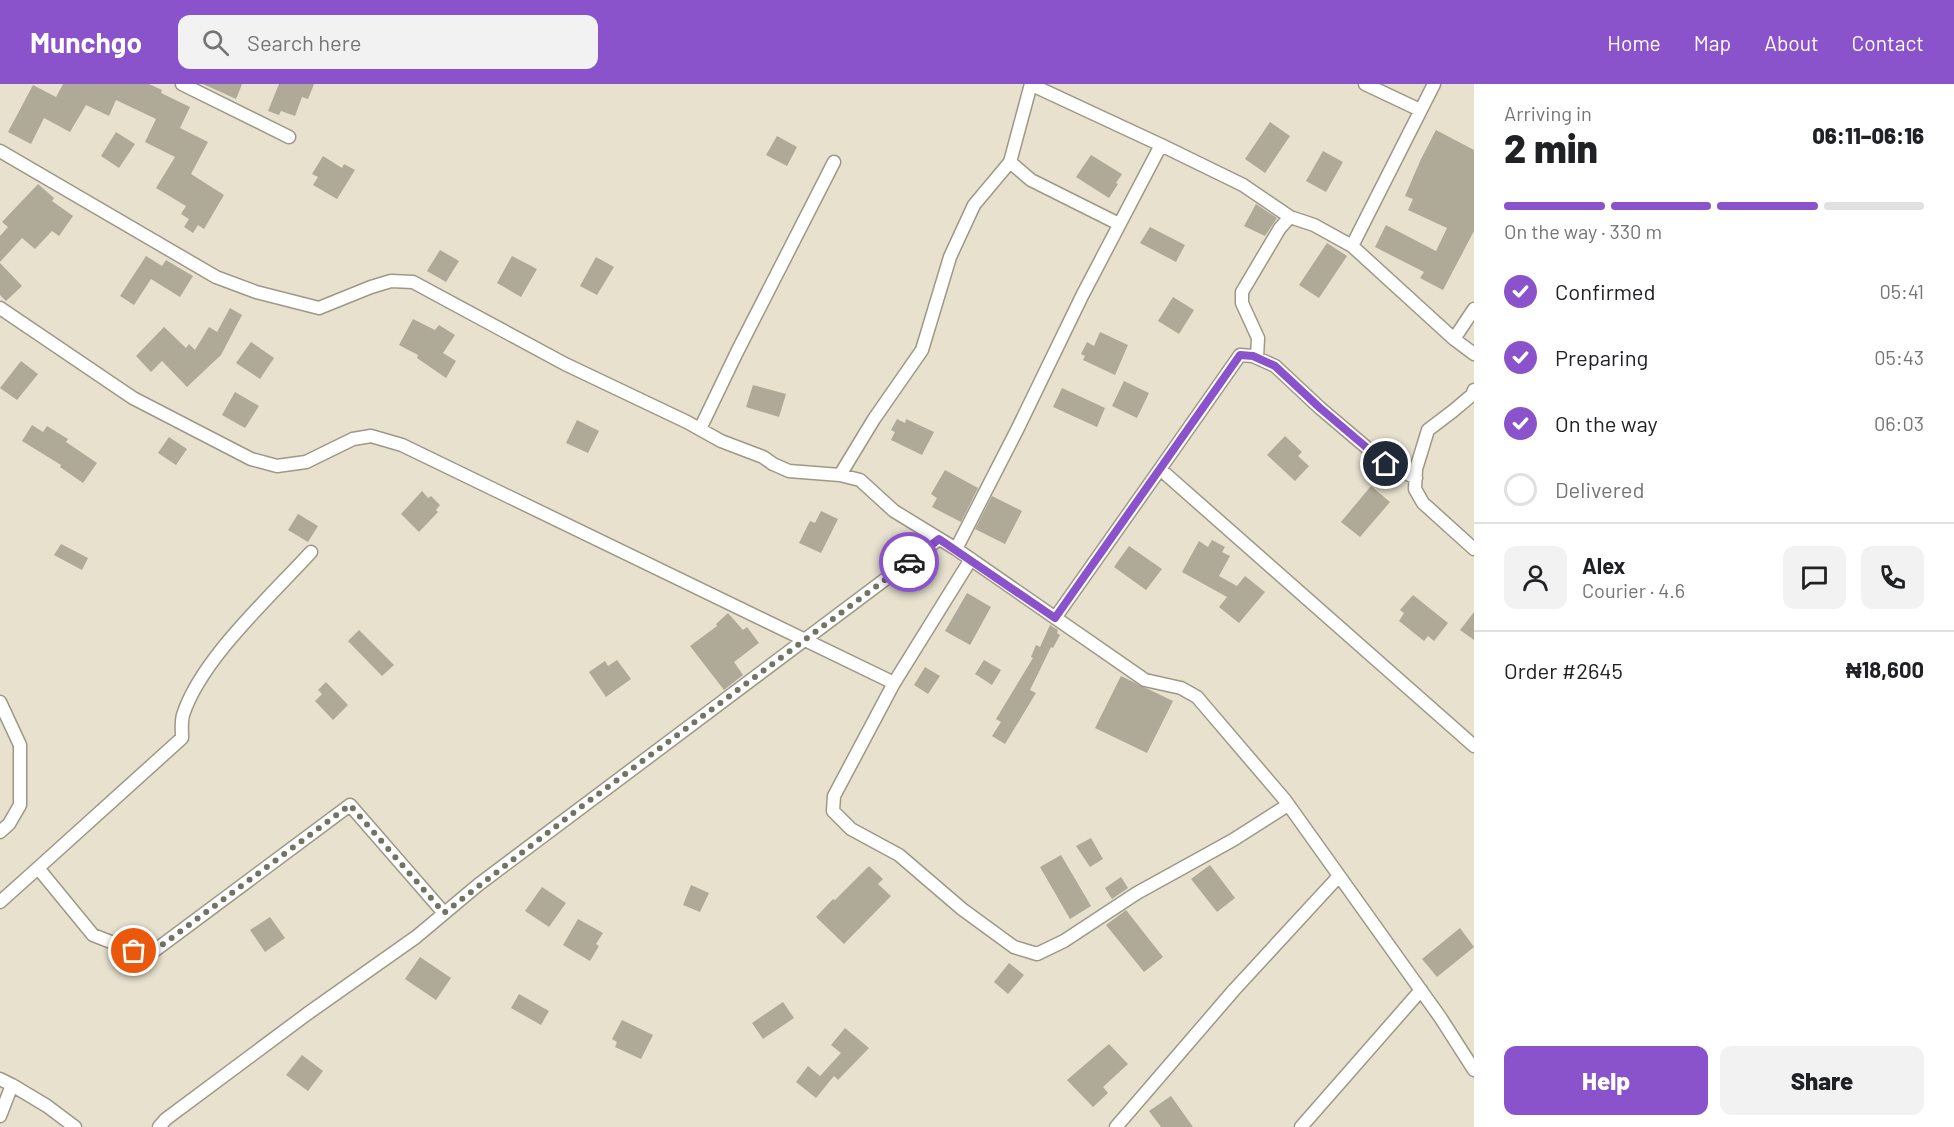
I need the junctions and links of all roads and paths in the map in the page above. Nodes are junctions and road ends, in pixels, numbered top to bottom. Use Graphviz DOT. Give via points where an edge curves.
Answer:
graph roads {
  1 [pos="182,84"];
  2 [pos="1032,84"];
  3 [pos="1365,84"];
  4 [pos="1434,84"];
  5 [pos="1420,110"];
  6 [pos="289,137"];
  7 [pos="1161,145"];
  8 [pos="0,151"];
  9 [pos="834,162"];
  10 [pos="1010,162"];
  11 [pos="1290,217"];
  12 [pos="1119,224"];
  13 [pos="1352,246"];
  14 [pos="0,308"];
  15 [pos="1474,309"];
  16 [pos="1454,339"];
  17 [pos="1474,354"];
  18 [pos="1257,358"];
  19 [pos="1474,390"];
  20 [pos="700,429"];
  21 [pos="1160,469"];
  22 [pos="840,475"];
  23 [pos="1416,478"];
  24 [pos="939,539"];
  25 [pos="956,549"];
  26 [pos="1474,549"];
  27 [pos="311,552"];
  28 [pos="970,559"];
  29 [pos="1055,618"];
  30 [pos="804,641"];
  31 [pos="894,683"];
  32 [pos="0,702"];
  33 [pos="1474,746"];
  34 [pos="1288,805"];
  35 [pos="0,832"];
  36 [pos="38,868"];
  37 [pos="1339,876"];
  38 [pos="0,902"];
  39 [pos="444,913"];
  40 [pos="1421,990"];
  41 [pos="1474,1070"];
  42 [pos="0,1078"];
  43 [pos="12,1085"];
  44 [pos="0,1116"];
  45 [pos="75,1127"];
  46 [pos="159,1127"];
  47 [pos="1116,1127"];
  48 [pos="1301,1127"];
  1 -- 6 [label="street"];
  2 -- 7 [label="street"];
  2 -- 10 [label="street"];
  3 -- 5 [label="street"];
  4 -- 5 [label="street"];
  5 -- 13 [label="street"];
  7 -- 11 [label="street" via="1243,185"];
  7 -- 12 [label="street"];
  8 -- 20 [label="street" via="216,278 320,308 391,281 414,282 565,364"];
  9 -- 20 [label="street"];
  10 -- 12 [label="street" via="1031,180"];
  10 -- 22 [label="street" via="974,205 950,257 922,350"];
  11 -- 13 [label="street"];
  11 -- 18 [label="street" via="1242,292 1242,303 1258,338"];
  12 -- 25 [label="street"];
  13 -- 16 [label="street"];
  14 -- 30 [label="street" via="133,398 251,459 277,466 306,462 354,439 371,436 402,445"];
  15 -- 16 [label="street"];
  16 -- 17 [label="street"];
  18 -- 21 [label="street" via="1240,355"];
  18 -- 23 [label="street" via="1275,366 1386,464"];
  19 -- 23 [label="street" via="1428,430"];
  20 -- 22 [label="street" via="789,471"];
  21 -- 29 [label="street"];
  21 -- 33 [label="street"];
  22 -- 24 [label="street" via="860,480 894,511"];
  23 -- 26 [label="street" via="1415,489 1424,503"];
  24 -- 25 [label="street"];
  24 -- 30 [label="street"];
  25 -- 28 [label="street"];
  27 -- 36 [label="street" via="225,644 183,716 182,738"];
  28 -- 29 [label="street"];
  28 -- 31 [label="street"];
  29 -- 34 [label="street" via="1145,680 1181,688 1197,697"];
  30 -- 31 [label="street"];
  30 -- 39 [label="street"];
  31 -- 34 [label="street" via="834,796 833,811 851,829 900,855 962,909 1014,947 1037,954 1064,941 1137,893"];
  32 -- 35 [label="street" via="20,745 20,805"];
  34 -- 37 [label="street"];
  36 -- 38 [label="street"];
  36 -- 39 [label="street" via="93,935 150,954 350,805"];
  37 -- 40 [label="street"];
  37 -- 47 [label="street"];
  39 -- 46 [label="street"];
  40 -- 41 [label="street"];
  40 -- 48 [label="street"];
  42 -- 43 [label="street"];
  43 -- 44 [label="street"];
  43 -- 45 [label="street"];
}
